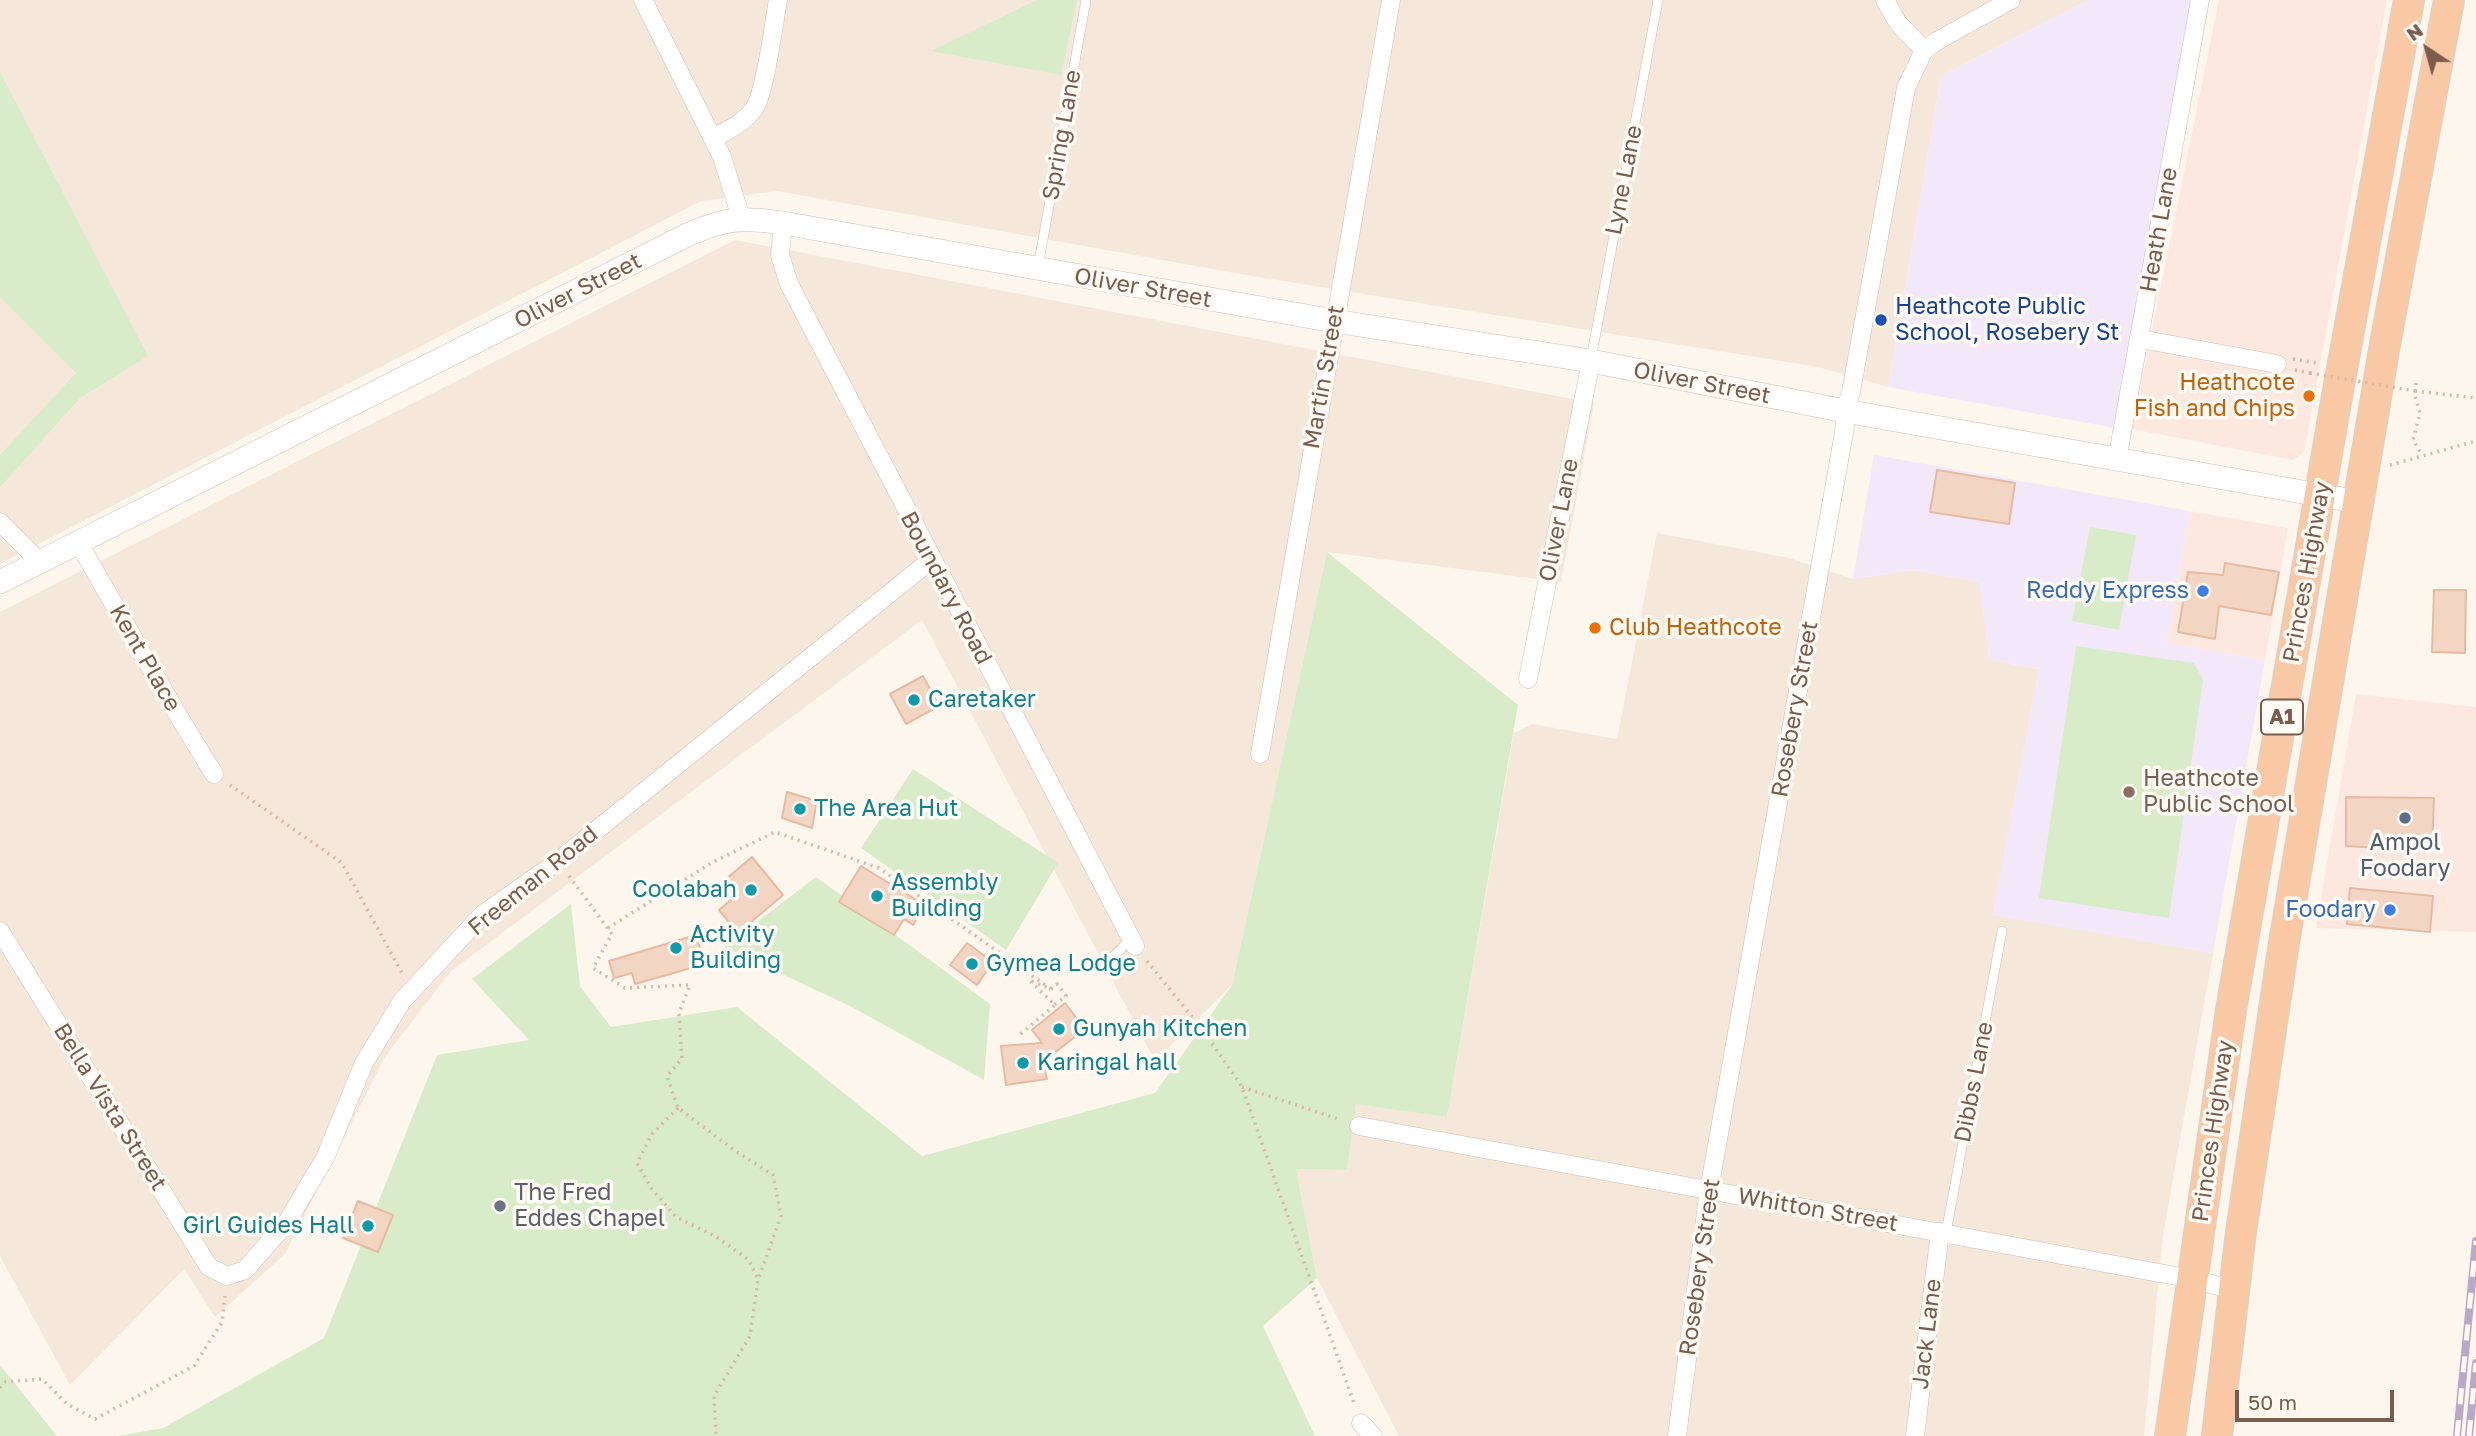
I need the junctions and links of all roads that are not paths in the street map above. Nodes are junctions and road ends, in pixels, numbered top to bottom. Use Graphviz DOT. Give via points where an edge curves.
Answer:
graph roads {
  1 [pos="643,0"];
  2 [pos="778,0"];
  3 [pos="1086,0"];
  4 [pos="1391,0"];
  5 [pos="1658,0"];
  6 [pos="1885,0"];
  7 [pos="2011,0"];
  8 [pos="2200,0"];
  9 [pos="2409,0"];
  10 [pos="2449,0"];
  11 [pos="1924,50"];
  12 [pos="713,138"];
  13 [pos="741,218"];
  14 [pos="783,223"];
  15 [pos="1037,269"];
  16 [pos="1334,321"];
  17 [pos="2140,339"];
  18 [pos="1591,361"];
  19 [pos="2285,364"];
  20 [pos="1845,411"];
  21 [pos="2118,460"];
  22 [pos="2321,495"];
  23 [pos="2359,502"];
  24 [pos="0,522"];
  25 [pos="78,542"];
  26 [pos="931,560"];
  27 [pos="40,562"];
  28 [pos="0,582"];
  29 [pos="1528,679"];
  30 [pos="1260,754"];
  31 [pos="214,774"];
  32 [pos="0,931"];
  33 [pos="2002,931"];
  34 [pos="1133,942"];
  35 [pos="1112,958"];
  36 [pos="1359,1126"];
  37 [pos="1709,1191"];
  38 [pos="1943,1233"];
  39 [pos="227,1276"];
  40 [pos="2192,1279"];
  41 [pos="2234,1290"];
  42 [pos="1677,1436"];
  43 [pos="1915,1436"];
  44 [pos="2170,1436"];
  45 [pos="2217,1436"];
  1 -- 12 [label="street"];
  2 -- 12 [label="street" via="755,108 739,124"];
  3 -- 15 [label="lane, Spring Lane"];
  4 -- 16 [label="street, Martin Street"];
  5 -- 18 [label="lane, Lyne Lane"];
  6 -- 11 [label="street" via="1898,23"];
  7 -- 11 [label="street"];
  8 -- 17 [label="street, Heath Lane"];
  9 -- 22 [label="highway, Princes Highway / A1"];
  10 -- 23 [label="highway, Princes Highway / A1"];
  11 -- 20 [label="street, Rosebery Street" via="1906,88"];
  12 -- 13 [label="street"];
  13 -- 14 [label="street, Oliver Street"];
  13 -- 25 [label="street, Oliver Street" via="687,235"];
  14 -- 15 [label="street, Oliver Street"];
  14 -- 26 [label="street, Boundary Road" via="780,255 789,284"];
  15 -- 16 [label="street, Oliver Street"];
  16 -- 18 [label="street, Oliver Street"];
  16 -- 30 [label="street, Martin Street"];
  17 -- 19 [label="street"];
  17 -- 21 [label="street, Heath Lane"];
  18 -- 20 [label="street, Oliver Street"];
  18 -- 29 [label="street, Oliver Lane"];
  20 -- 21 [label="street, Oliver Street"];
  20 -- 37 [label="street, Rosebery Street"];
  21 -- 22 [label="street, Oliver Street"];
  22 -- 23 [label="street, Oliver Street"];
  22 -- 40 [label="highway, Princes Highway / A1" via="2231,1010"];
  23 -- 41 [label="highway, Princes Highway / A1" via="2283,949"];
  24 -- 27 [label="street"];
  25 -- 27 [label="street, Oliver Street"];
  25 -- 31 [label="street, Kent Place"];
  26 -- 34 [label="street, Boundary Road"];
  26 -- 39 [label="street, Freeman Road" via="557,862 483,914 402,1001 364,1063 324,1157 287,1222 245,1270"];
  27 -- 28 [label="street, Oliver Street"];
  32 -- 39 [label="street, Bella Vista Street" via="209,1267"];
  33 -- 38 [label="lane, Dibbs Lane"];
  34 -- 35 [label="lane"];
  36 -- 37 [label="street, Whitton Street"];
  37 -- 38 [label="street, Whitton Street"];
  37 -- 42 [label="street, Rosebery Street"];
  38 -- 40 [label="street, Whitton Street"];
  38 -- 43 [label="street, Jack Lane"];
  40 -- 41 [label="street, Whitton Street"];
  40 -- 44 [label="highway, Princes Highway / A1"];
  41 -- 45 [label="highway, Princes Highway / A1"];
}
